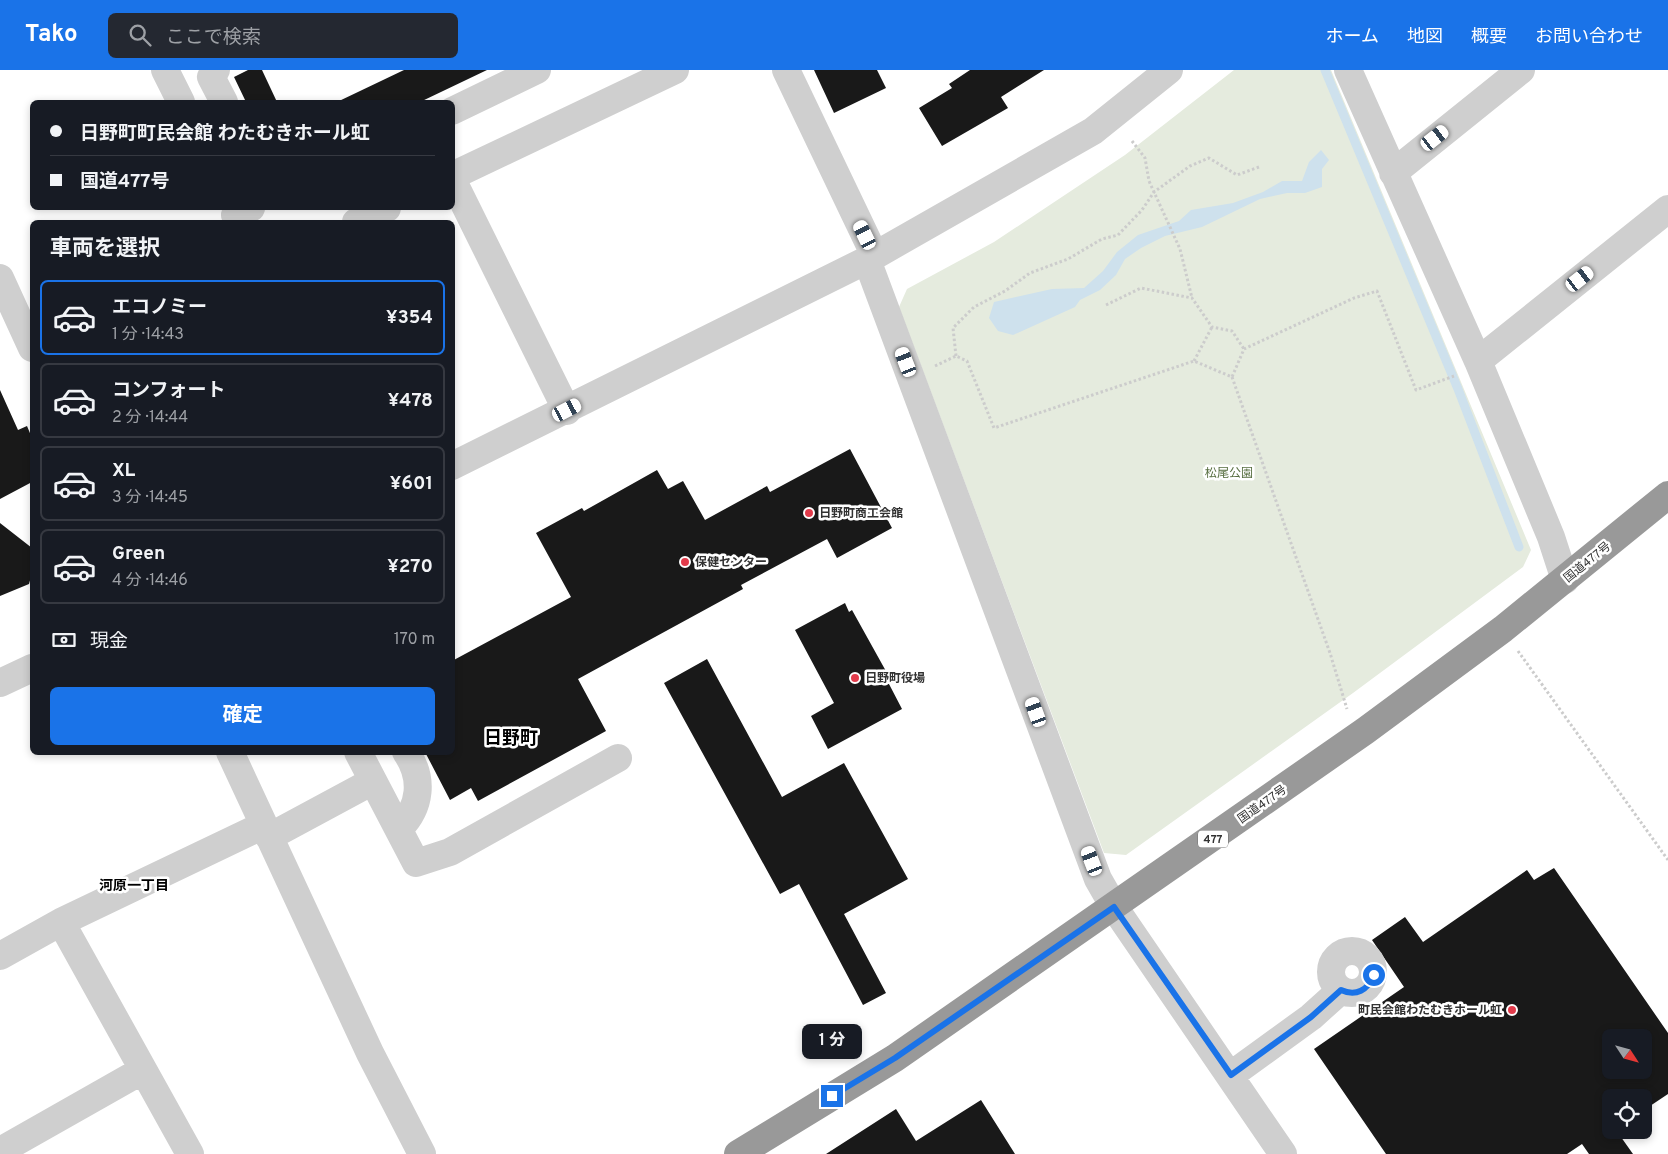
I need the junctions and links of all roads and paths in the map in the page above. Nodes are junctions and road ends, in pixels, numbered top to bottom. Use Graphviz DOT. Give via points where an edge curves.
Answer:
graph roads {
  1 [pos="165,70"];
  2 [pos="216,70"];
  3 [pos="537,70"];
  4 [pos="675,70"];
  5 [pos="786,70"];
  6 [pos="1169,70"];
  7 [pos="1348,70"];
  8 [pos="1521,70"];
  9 [pos="638,78"];
  10 [pos="180,100"];
  11 [pos="223,100"];
  12 [pos="455,110"];
  13 [pos="1132,141"];
  14 [pos="1259,166"];
  15 [pos="1392,173"];
  16 [pos="455,176"];
  17 [pos="455,184"];
  18 [pos="1154,192"];
  19 [pos="1668,209"];
  20 [pos="383,210"];
  21 [pos="360,220"];
  22 [pos="871,258"];
  23 [pos="0,278"];
  24 [pos="1192,298"];
  25 [pos="1106,305"];
  26 [pos="1212,327"];
  27 [pos="30,344"];
  28 [pos="1244,349"];
  29 [pos="956,356"];
  30 [pos="1194,362"];
  31 [pos="1469,367"];
  32 [pos="1232,377"];
  33 [pos="912,378"];
  34 [pos="567,410"];
  35 [pos="455,465"];
  36 [pos="1668,495"];
  37 [pos="1565,580"];
  38 [pos="1503,629"];
  39 [pos="30,669"];
  40 [pos="0,683"];
  41 [pos="1348,716"];
  42 [pos="231,755"];
  43 [pos="360,755"];
  44 [pos="408,755"];
  45 [pos="619,759"];
  46 [pos="373,781"];
  47 [pos="399,829"];
  48 [pos="267,831"];
  49 [pos="1668,860"];
  50 [pos="1114,907"];
  51 [pos="61,922"];
  52 [pos="0,956"];
  53 [pos="1341,990"];
  54 [pos="143,1070"];
  55 [pos="1231,1075"];
  56 [pos="0,1151"];
  57 [pos="190,1154"];
  58 [pos="422,1154"];
  59 [pos="738,1154"];
  60 [pos="1283,1154"];
  1 -- 10 [label="street"];
  2 -- 11 [label="street" via="212,77"];
  3 -- 12 [label="street"];
  4 -- 9 [label="street"];
  5 -- 22 [label="street"];
  6 -- 22 [label="street" via="1093,131"];
  7 -- 15 [label="street"];
  8 -- 15 [label="street"];
  9 -- 16 [label="street"];
  13 -- 18 [label="path" via="1145,158"];
  14 -- 18 [label="path" via="1237,175 1209,158 1190,166"];
  15 -- 31 [label="street"];
  17 -- 34 [label="street"];
  18 -- 24 [label="path" via="1180,250"];
  18 -- 29 [label="path" via="1118,235 1102,239 1068,259 1030,273 974,307 953,328"];
  19 -- 31 [label="street"];
  20 -- 21 [label="street"];
  22 -- 33 [label="street"];
  22 -- 34 [label="street"];
  23 -- 27 [label="street"];
  24 -- 25 [label="path" via="1141,288"];
  24 -- 26 [label="path"];
  26 -- 28 [label="path" via="1232,331"];
  26 -- 30 [label="path"];
  28 -- 31 [label="path" via="1354,298 1377,291 1416,390"];
  28 -- 32 [label="path"];
  29 -- 30 [label="path" via="967,361 994,428"];
  29 -- 33 [label="path"];
  30 -- 32 [label="path"];
  31 -- 37 [label="street" via="1551,537"];
  32 -- 41 [label="path" via="1327,644"];
  33 -- 50 [label="street" via="1098,879"];
  34 -- 35 [label="street"];
  36 -- 37 [label="highway, 国道477号 / 477"];
  37 -- 38 [label="highway, 国道477号 / 477"];
  38 -- 49 [label="path"];
  38 -- 50 [label="highway, 国道477号 / 477" via="1365,732"];
  39 -- 40 [label="street"];
  42 -- 48 [label="street"];
  43 -- 46 [label="street"];
  44 -- 47 [label="street" via="416,772 418,793 412,813"];
  45 -- 47 [label="street" via="450,852 416,863"];
  46 -- 47 [label="street"];
  46 -- 48 [label="street"];
  48 -- 51 [label="street"];
  48 -- 58 [label="street" via="370,1053"];
  50 -- 55 [label="street"];
  50 -- 59 [label="highway, 国道477号 / 477" via="895,1058"];
  51 -- 52 [label="street"];
  51 -- 54 [label="street"];
  53 -- 55 [label="street" via="1311,1017"];
  54 -- 56 [label="street"];
  54 -- 57 [label="street"];
  55 -- 60 [label="street"];
}
